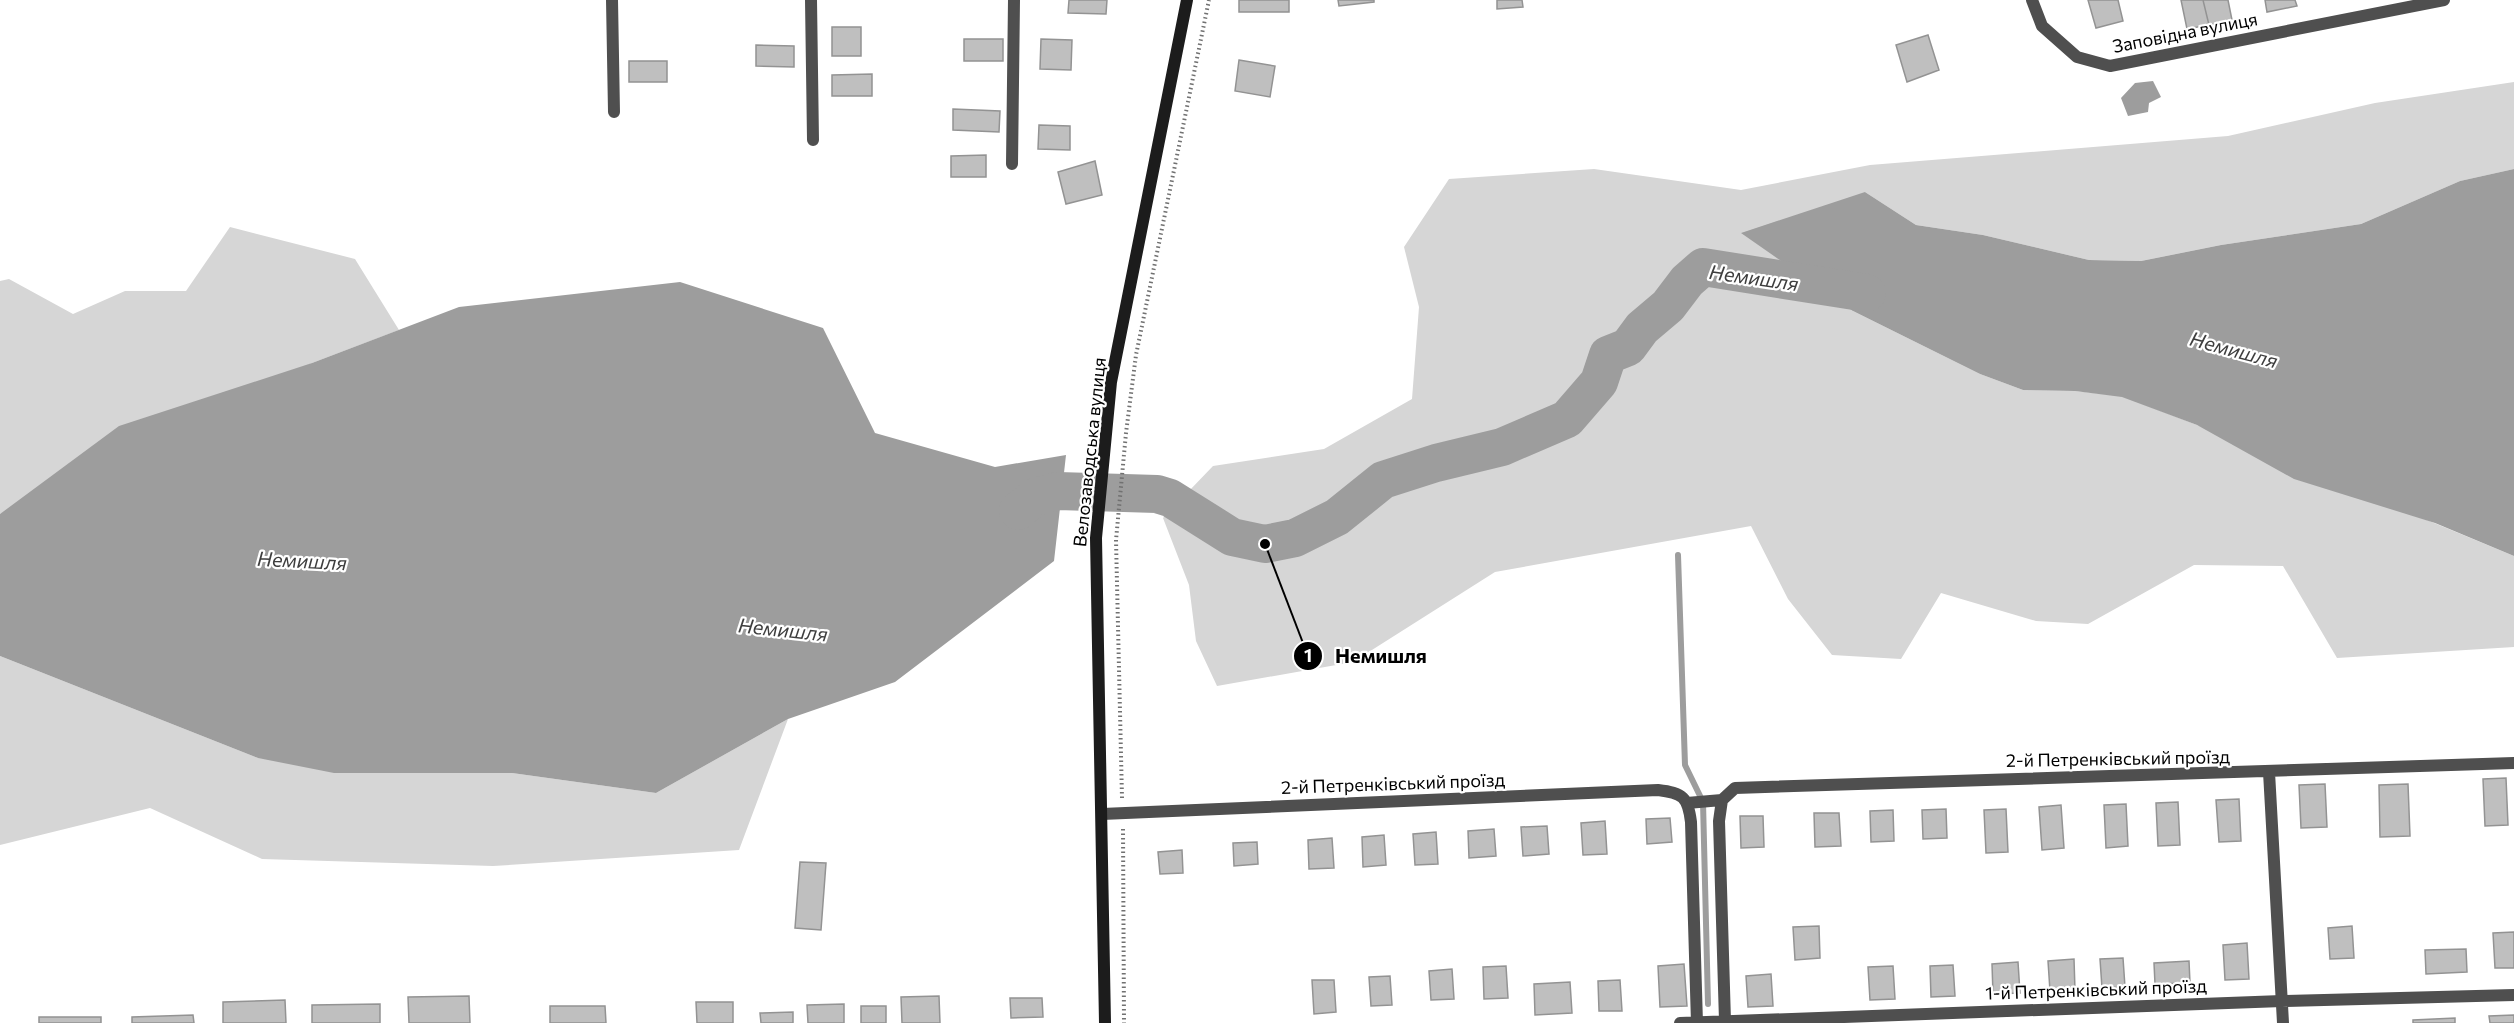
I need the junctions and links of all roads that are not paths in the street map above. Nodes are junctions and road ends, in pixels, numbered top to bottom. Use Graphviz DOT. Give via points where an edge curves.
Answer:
graph roads {
  1 [pos="612,0"];
  2 [pos="811,0"];
  3 [pos="1014,0"];
  4 [pos="1187,0"];
  5 [pos="2032,0"];
  6 [pos="2444,0"];
  7 [pos="614,112"];
  8 [pos="813,140"];
  9 [pos="1012,164"];
  10 [pos="2514,763"];
  11 [pos="2269,772"];
  12 [pos="1720,798"];
  13 [pos="1689,801"];
  14 [pos="1102,814"];
  15 [pos="2514,995"];
  16 [pos="2282,1001"];
  17 [pos="1725,1021"];
  18 [pos="1105,1023"];
  19 [pos="1680,1023"];
  20 [pos="1697,1023"];
  21 [pos="2283,1023"];
  1 -- 7 [label="street"];
  2 -- 8 [label="street"];
  3 -- 9 [label="street"];
  4 -- 14 [label="street, Велозаводська вулиця" via="1111,382 1105,431 1096,538"];
  5 -- 6 [label="street, Заповідна вулиця" via="2042,26 2077,57 2110,66"];
  10 -- 11 [label="street, 2-й Петренківський проїзд"];
  11 -- 12 [label="street, 2-й Петренківський проїзд" via="1747,786 1735,788"];
  11 -- 16 [label="street"];
  12 -- 13 [label="street, 2-й Петренківський проїзд"];
  12 -- 17 [label="street"];
  13 -- 14 [label="street, 2-й Петренківський проїзд" via="1679,794 1658,790"];
  13 -- 20 [label="street"];
  14 -- 18 [label="street, Велозаводська вулиця"];
  15 -- 16 [label="street, 1-й Петренківський проїзд"];
  16 -- 17 [label="street, 1-й Петренківський проїзд"];
  16 -- 21 [label="street"];
  17 -- 20 [label="street, 1-й Петренківський проїзд"];
  19 -- 20 [label="street, 1-й Петренківський проїзд"];
}
